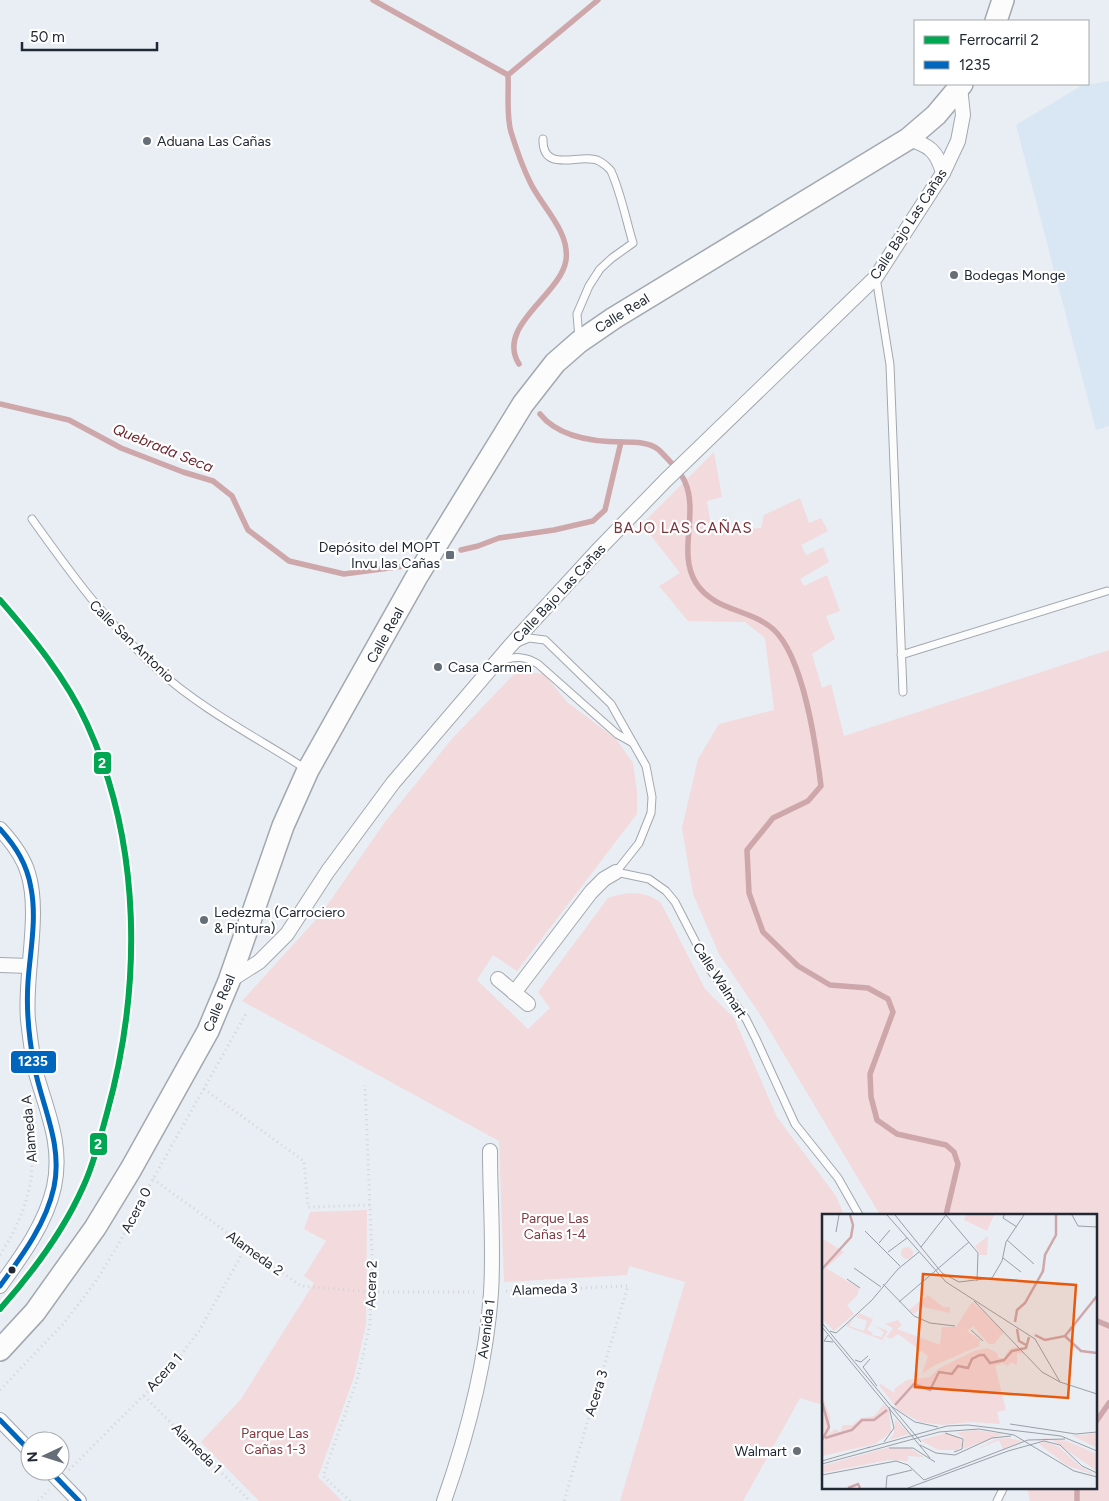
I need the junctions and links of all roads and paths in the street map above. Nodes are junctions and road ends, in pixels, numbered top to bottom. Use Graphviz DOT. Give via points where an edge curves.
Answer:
graph roads {
  1 [pos="1003,0"];
  2 [pos="996,20"];
  3 [pos="961,86"];
  4 [pos="543,139"];
  5 [pos="908,139"];
  6 [pos="943,173"];
  7 [pos="876,277"];
  8 [pos="579,342"];
  9 [pos="32,519"];
  10 [pos="1107,590"];
  11 [pos="510,646"];
  12 [pos="901,655"];
  13 [pos="498,662"];
  14 [pos="903,692"];
  15 [pos="632,743"];
  16 [pos="308,770"];
  17 [pos="0,829"];
  18 [pos="616,872"];
  19 [pos="0,965"];
  20 [pos="29,966"];
  21 [pos="498,979"];
  22 [pos="229,981"];
  23 [pos="514,993"];
  24 [pos="528,1004"];
  25 [pos="247,1012"];
  26 [pos="365,1085"];
  27 [pos="204,1089"];
  28 [pos="28,1103"];
  29 [pos="490,1151"];
  30 [pos="153,1178"];
  31 [pos="371,1205"];
  32 [pos="858,1214"];
  33 [pos="246,1246"];
  34 [pos="0,1255"];
  35 [pos="0,1286"];
  36 [pos="628,1286"];
  37 [pos="371,1292"];
  38 [pos="491,1292"];
  39 [pos="0,1350"];
  40 [pos="0,1390"];
  41 [pos="144,1396"];
  42 [pos="0,1420"];
  43 [pos="20,1440"];
  44 [pos="70,1463"];
  45 [pos="60,1481"];
  46 [pos="1003,1488"];
  47 [pos="80,1501"];
  48 [pos="250,1501"];
  49 [pos="350,1501"];
  50 [pos="444,1501"];
  51 [pos="564,1501"];
  52 [pos="997,1501"];
  53 [pos="1005,1501"];
  1 -- 2 [label="main road"];
  3 -- 5 [label="main road, Calle Real" via="936,115"];
  3 -- 6 [label="street, Calle Bajo Las Cañas" via="963,115 958,141"];
  4 -- 8 [label="lane" via="545,153 556,160 597,160 610,169 633,242 600,269 589,286 578,314"];
  5 -- 6 [label="street" via="933,149"];
  5 -- 8 [label="main road, Calle Real"];
  6 -- 7 [label="street, Calle Bajo Las Cañas"];
  7 -- 11 [label="street, Calle Bajo Las Cañas" via="665,481"];
  7 -- 12 [label="lane" via="890,365"];
  8 -- 16 [label="main road, Calle Real" via="555,363 523,404 416,578"];
  9 -- 16 [label="lane, Calle San Antonio" via="106,619 158,670 191,696"];
  10 -- 12 [label="lane"];
  11 -- 13 [label="street, Calle Bajo Las Cañas"];
  11 -- 15 [label="lane" via="529,638 545,640 611,704"];
  12 -- 14 [label="lane"];
  13 -- 15 [label="lane" via="513,656 528,658 538,664 617,734"];
  13 -- 22 [label="street, Calle Bajo Las Cañas" via="381,798 287,934 259,962"];
  15 -- 18 [label="lane" via="648,775 651,813 639,843"];
  16 -- 22 [label="main road, Calle Real" via="283,826"];
  17 -- 20 [label="street" via="16,846 28,874 33,900"];
  18 -- 23 [label="street" via="591,892"];
  18 -- 32 [label="lane, Calle Walmart" via="649,879 675,902 709,968 753,1032 796,1124 838,1178"];
  19 -- 20 [label="street"];
  20 -- 35 [label="street" via="31,1048 53,1126 57,1161 54,1187 43,1218 26,1250"];
  21 -- 23 [label="street"];
  22 -- 39 [label="main road, Calle Real" via="198,1049 95,1228 36,1312"];
  23 -- 24 [label="street"];
  25 -- 27 [label="path, Acera 0"];
  26 -- 31 [label="path, Acera 2"];
  27 -- 30 [label="path, Acera 0"];
  27 -- 31 [label="path" via="304,1161 308,1207"];
  28 -- 34 [label="path, Alameda A" via="34,1159 30,1190 15,1232"];
  29 -- 38 [label="street, Avenida 1"];
  30 -- 33 [label="path, Alameda 2"];
  30 -- 40 [label="path, Acera 0" via="96,1281 64,1323"];
  31 -- 37 [label="path, Acera 2"];
  33 -- 37 [label="path, Alameda 2" via="301,1286"];
  33 -- 41 [label="path, Acera 1" via="199,1331"];
  36 -- 38 [label="path, Alameda 3"];
  36 -- 51 [label="path, Acera 3"];
  37 -- 38 [label="path, Alameda 3"];
  37 -- 49 [label="path, Acera 2" via="370,1325 357,1380 323,1476"];
  38 -- 50 [label="street, Avenida 1" via="476,1400"];
  41 -- 44 [label="path, Acera 1"];
  41 -- 48 [label="path, Alameda 1"];
  42 -- 43 [label="street"];
  45 -- 47 [label="street"];
  46 -- 52 [label="lane"];
  46 -- 53 [label="lane"];
}
